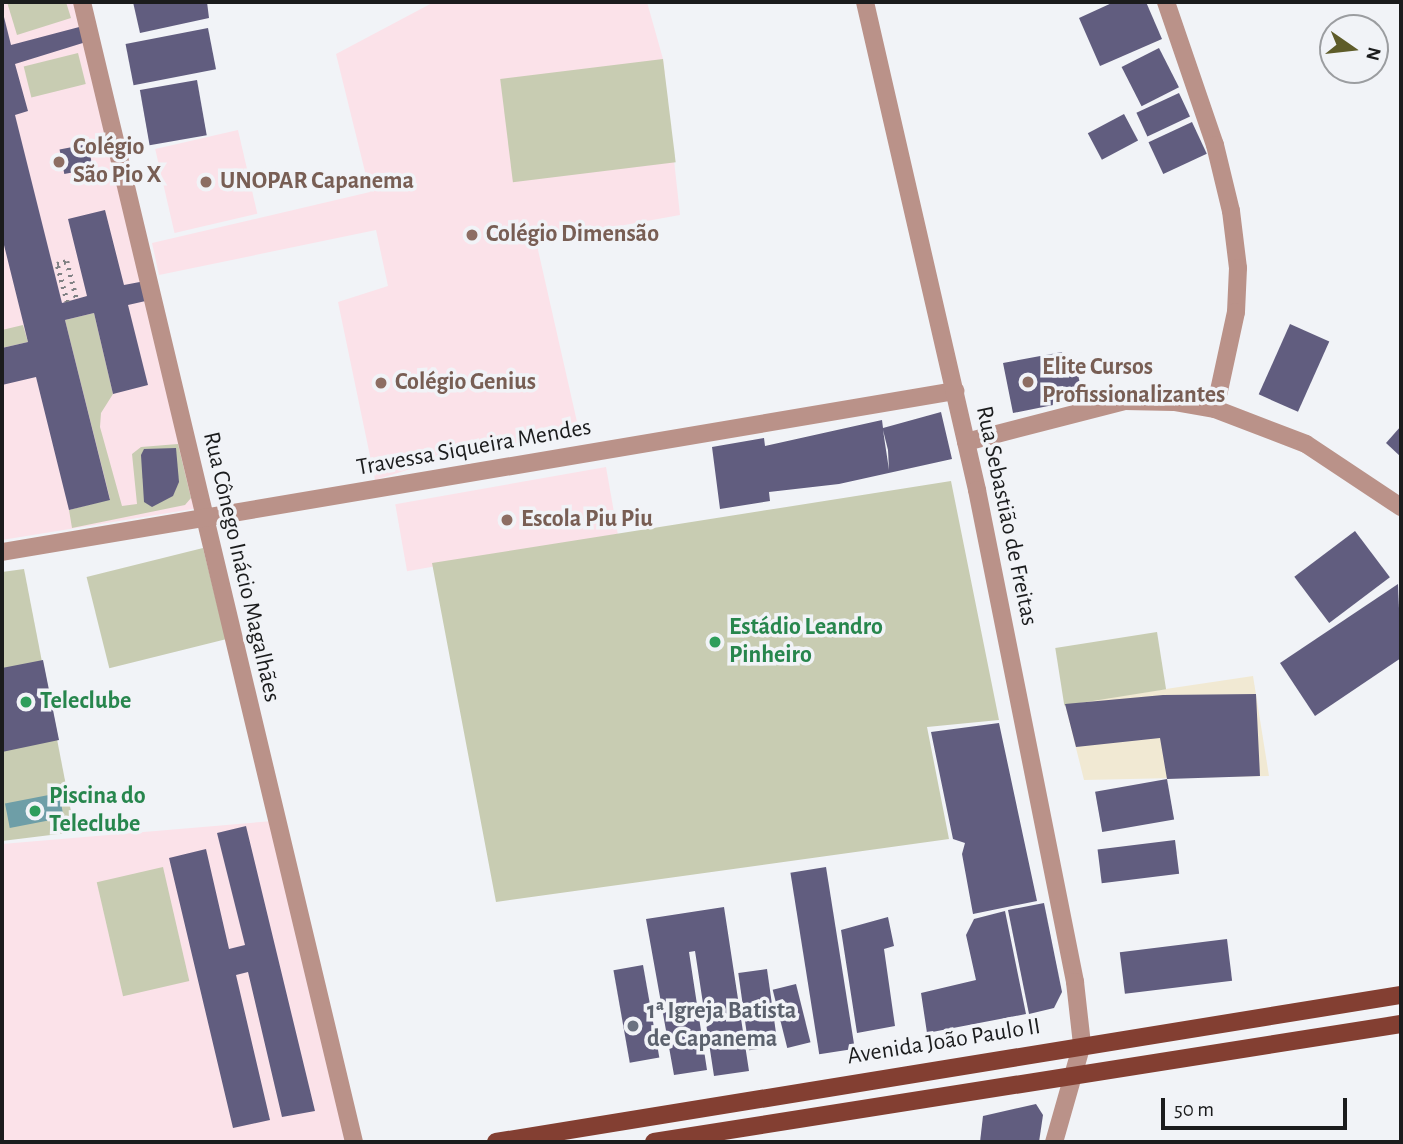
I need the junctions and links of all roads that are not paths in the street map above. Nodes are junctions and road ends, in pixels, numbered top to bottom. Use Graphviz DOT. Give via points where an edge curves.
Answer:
graph roads {
  1 [pos="82,2"];
  2 [pos="865,2"];
  3 [pos="1166,2"];
  4 [pos="955,391"];
  5 [pos="1215,409"];
  6 [pos="966,442"];
  7 [pos="1401,507"];
  8 [pos="204,519"];
  9 [pos="2,552"];
  10 [pos="1401,995"];
  11 [pos="1401,1024"];
  12 [pos="1082,1044"];
  13 [pos="1073,1076"];
  14 [pos="354,1142"];
  15 [pos="496,1142"];
  16 [pos="654,1142"];
  17 [pos="1054,1142"];
  1 -- 8 [label="street, Rua Cônego Inácio Magalhães"];
  2 -- 4 [label="street, Rua Sebastião de Freitas"];
  3 -- 5 [label="street" via="1215,145 1231,211 1238,268 1236,312"];
  4 -- 6 [label="street, Rua Sebastião de Freitas"];
  4 -- 8 [label="street, Travessa Siqueira Mendes"];
  5 -- 6 [label="street" via="1125,401"];
  5 -- 7 [label="street" via="1306,444"];
  6 -- 12 [label="street, Rua Sebastião de Freitas" via="1075,982"];
  8 -- 9 [label="street, Travessa Siqueira Mendes"];
  8 -- 14 [label="street, Rua Cônego Inácio Magalhães"];
  10 -- 12 [label="main road, Avenida João Paulo II"];
  11 -- 13 [label="main road"];
  12 -- 13 [label="street"];
  12 -- 15 [label="main road, Avenida João Paulo II"];
  13 -- 16 [label="main road"];
  13 -- 17 [label="street"];
}
